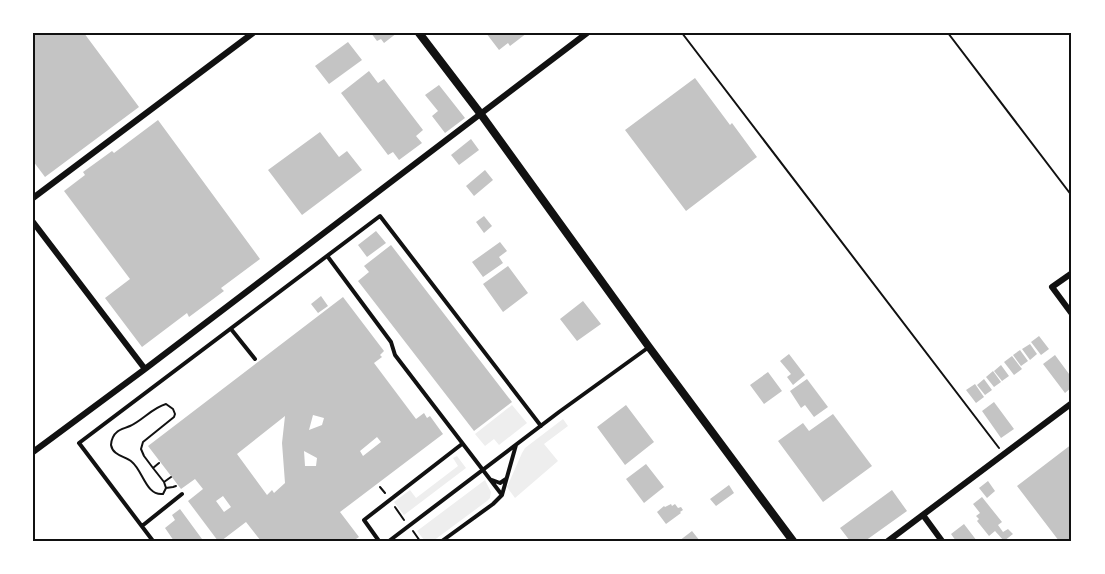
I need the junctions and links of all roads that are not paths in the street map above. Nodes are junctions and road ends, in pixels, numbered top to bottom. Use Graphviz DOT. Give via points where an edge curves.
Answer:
graph roads {
  1 [pos="253,33"];
  2 [pos="419,33"];
  3 [pos="588,33"];
  4 [pos="480,113"];
  5 [pos="33,198"];
  6 [pos="33,222"];
  7 [pos="328,256"];
  8 [pos="1072,273"];
  9 [pos="1072,314"];
  10 [pos="231,329"];
  11 [pos="649,347"];
  12 [pos="255,359"];
  13 [pos="145,369"];
  14 [pos="1072,403"];
  15 [pos="541,426"];
  16 [pos="462,444"];
  17 [pos="517,444"];
  18 [pos="33,452"];
  19 [pos="483,470"];
  20 [pos="507,478"];
  21 [pos="491,480"];
  22 [pos="182,494"];
  23 [pos="502,495"];
  24 [pos="923,515"];
  25 [pos="142,526"];
  26 [pos="153,541"];
  27 [pos="379,541"];
  28 [pos="389,541"];
  29 [pos="442,541"];
  30 [pos="794,541"];
  31 [pos="888,541"];
  32 [pos="942,541"];
  1 -- 5 [label="street"];
  2 -- 4 [label="street"];
  3 -- 4 [label="street"];
  4 -- 11 [label="street"];
  4 -- 13 [label="street"];
  6 -- 13 [label="street"];
  7 -- 10 [label="lane"];
  7 -- 15 [label="lane" via="380,216"];
  7 -- 16 [label="lane"];
  8 -- 9 [label="street" via="1052,287"];
  10 -- 12 [label="lane"];
  10 -- 25 [label="lane" via="79,443"];
  11 -- 15 [label="lane"];
  11 -- 30 [label="street"];
  13 -- 18 [label="street"];
  14 -- 24 [label="street"];
  15 -- 17 [label="lane"];
  16 -- 19 [label="lane"];
  16 -- 27 [label="lane" via="364,520"];
  17 -- 19 [label="lane"];
  17 -- 20 [label="lane"];
  19 -- 21 [label="lane"];
  19 -- 28 [label="lane"];
  20 -- 21 [label="lane" via="500,483"];
  20 -- 23 [label="lane"];
  21 -- 23 [label="lane"];
  22 -- 25 [label="lane"];
  23 -- 29 [label="lane"];
  24 -- 31 [label="street"];
  24 -- 32 [label="street"];
  25 -- 26 [label="lane"];
}
